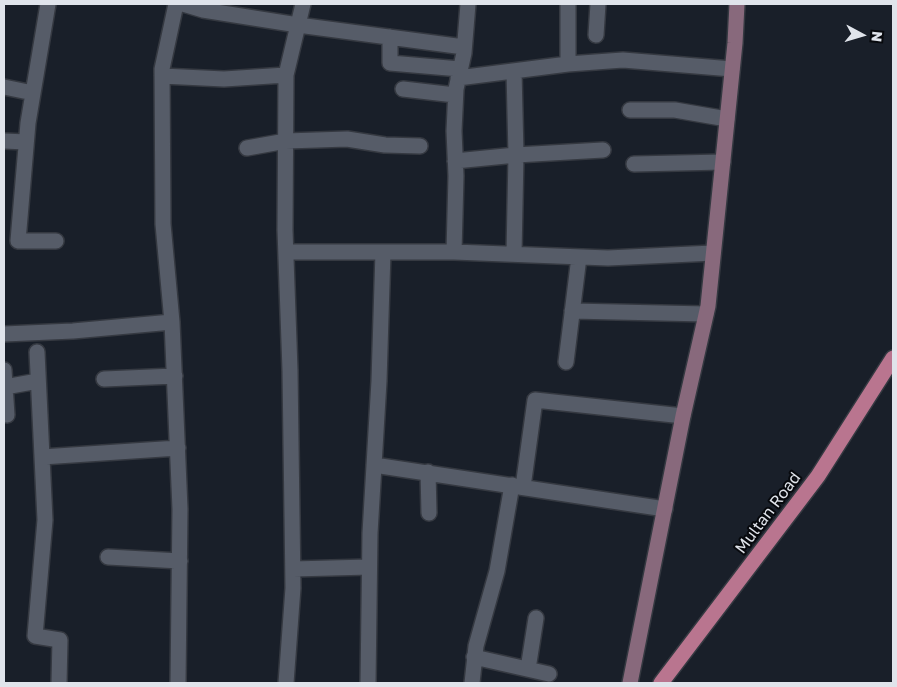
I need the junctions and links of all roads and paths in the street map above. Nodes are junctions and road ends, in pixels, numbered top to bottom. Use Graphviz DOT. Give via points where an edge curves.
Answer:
graph roads {
  1 [pos="48,4"];
  2 [pos="176,4"];
  3 [pos="183,4"];
  4 [pos="303,4"];
  5 [pos="468,4"];
  6 [pos="568,4"];
  7 [pos="598,4"];
  8 [pos="738,4"];
  9 [pos="298,25"];
  10 [pos="596,35"];
  11 [pos="390,38"];
  12 [pos="464,47"];
  13 [pos="568,64"];
  14 [pos="732,69"];
  15 [pos="514,71"];
  16 [pos="459,74"];
  17 [pos="286,75"];
  18 [pos="162,76"];
  19 [pos="4,88"];
  20 [pos="403,89"];
  21 [pos="33,93"];
  22 [pos="455,95"];
  23 [pos="630,110"];
  24 [pos="727,119"];
  25 [pos="4,141"];
  26 [pos="26,142"];
  27 [pos="286,142"];
  28 [pos="420,146"];
  29 [pos="247,148"];
  30 [pos="603,150"];
  31 [pos="516,155"];
  32 [pos="455,161"];
  33 [pos="723,162"];
  34 [pos="634,164"];
  35 [pos="56,241"];
  36 [pos="286,252"];
  37 [pos="383,252"];
  38 [pos="454,252"];
  39 [pos="713,253"];
  40 [pos="514,254"];
  41 [pos="579,257"];
  42 [pos="572,311"];
  43 [pos="706,314"];
  44 [pos="172,322"];
  45 [pos="4,334"];
  46 [pos="37,352"];
  47 [pos="893,360"];
  48 [pos="566,362"];
  49 [pos="4,370"];
  50 [pos="175,376"];
  51 [pos="104,379"];
  52 [pos="38,381"];
  53 [pos="5,388"];
  54 [pos="7,416"];
  55 [pos="683,416"];
  56 [pos="178,448"];
  57 [pos="42,457"];
  58 [pos="374,465"];
  59 [pos="428,472"];
  60 [pos="518,486"];
  61 [pos="665,509"];
  62 [pos="429,513"];
  63 [pos="108,557"];
  64 [pos="180,560"];
  65 [pos="370,566"];
  66 [pos="292,569"];
  67 [pos="536,618"];
  68 [pos="474,658"];
  69 [pos="528,669"];
  70 [pos="549,674"];
  71 [pos="59,683"];
  72 [pos="178,683"];
  73 [pos="286,683"];
  74 [pos="368,683"];
  75 [pos="472,683"];
  76 [pos="630,683"];
  77 [pos="661,683"];
  1 -- 21 [label="street"];
  2 -- 18 [label="street"];
  3 -- 9 [label="street"];
  4 -- 9 [label="street"];
  5 -- 12 [label="street"];
  6 -- 13 [label="street"];
  7 -- 10 [label="street"];
  8 -- 14 [label="street"];
  9 -- 11 [label="street"];
  9 -- 17 [label="street"];
  11 -- 12 [label="street"];
  11 -- 16 [label="street" via="390,63"];
  12 -- 16 [label="street"];
  13 -- 14 [label="street" via="623,60"];
  13 -- 15 [label="street"];
  14 -- 24 [label="street"];
  15 -- 16 [label="street"];
  15 -- 31 [label="street"];
  16 -- 22 [label="street"];
  17 -- 18 [label="street" via="224,79"];
  17 -- 27 [label="street"];
  18 -- 44 [label="street" via="163,224"];
  19 -- 21 [label="street"];
  20 -- 22 [label="street"];
  21 -- 26 [label="street"];
  22 -- 32 [label="street"];
  23 -- 24 [label="street" via="675,110"];
  24 -- 33 [label="street"];
  25 -- 26 [label="street"];
  26 -- 35 [label="street" via="18,241"];
  27 -- 28 [label="street" via="347,139"];
  27 -- 29 [label="street"];
  27 -- 36 [label="street"];
  30 -- 31 [label="street"];
  31 -- 32 [label="street"];
  31 -- 40 [label="street"];
  32 -- 38 [label="street"];
  33 -- 34 [label="street"];
  33 -- 39 [label="street"];
  36 -- 37 [label="street"];
  36 -- 66 [label="street"];
  37 -- 38 [label="street"];
  37 -- 58 [label="street"];
  38 -- 40 [label="street"];
  39 -- 41 [label="street"];
  39 -- 43 [label="street"];
  40 -- 41 [label="street"];
  41 -- 42 [label="street"];
  42 -- 43 [label="street"];
  42 -- 48 [label="street"];
  43 -- 55 [label="street"];
  44 -- 45 [label="street"];
  44 -- 50 [label="street"];
  46 -- 52 [label="street"];
  47 -- 77 [label="main road, Multan Road" via="818,476"];
  49 -- 53 [label="street"];
  50 -- 51 [label="street"];
  50 -- 56 [label="street"];
  52 -- 53 [label="street"];
  52 -- 57 [label="street"];
  53 -- 54 [label="street"];
  55 -- 60 [label="street" via="536,400"];
  55 -- 61 [label="street"];
  56 -- 57 [label="street"];
  56 -- 64 [label="street"];
  57 -- 71 [label="street" via="45,520 35,636 60,640"];
  58 -- 59 [label="street"];
  58 -- 65 [label="street"];
  59 -- 60 [label="street"];
  59 -- 62 [label="street"];
  60 -- 61 [label="street"];
  60 -- 68 [label="street"];
  61 -- 76 [label="street"];
  63 -- 64 [label="street"];
  64 -- 72 [label="street"];
  65 -- 66 [label="street"];
  65 -- 74 [label="street"];
  66 -- 73 [label="street"];
  67 -- 69 [label="street"];
  68 -- 69 [label="street"];
  68 -- 75 [label="street"];
  69 -- 70 [label="street"];
}
